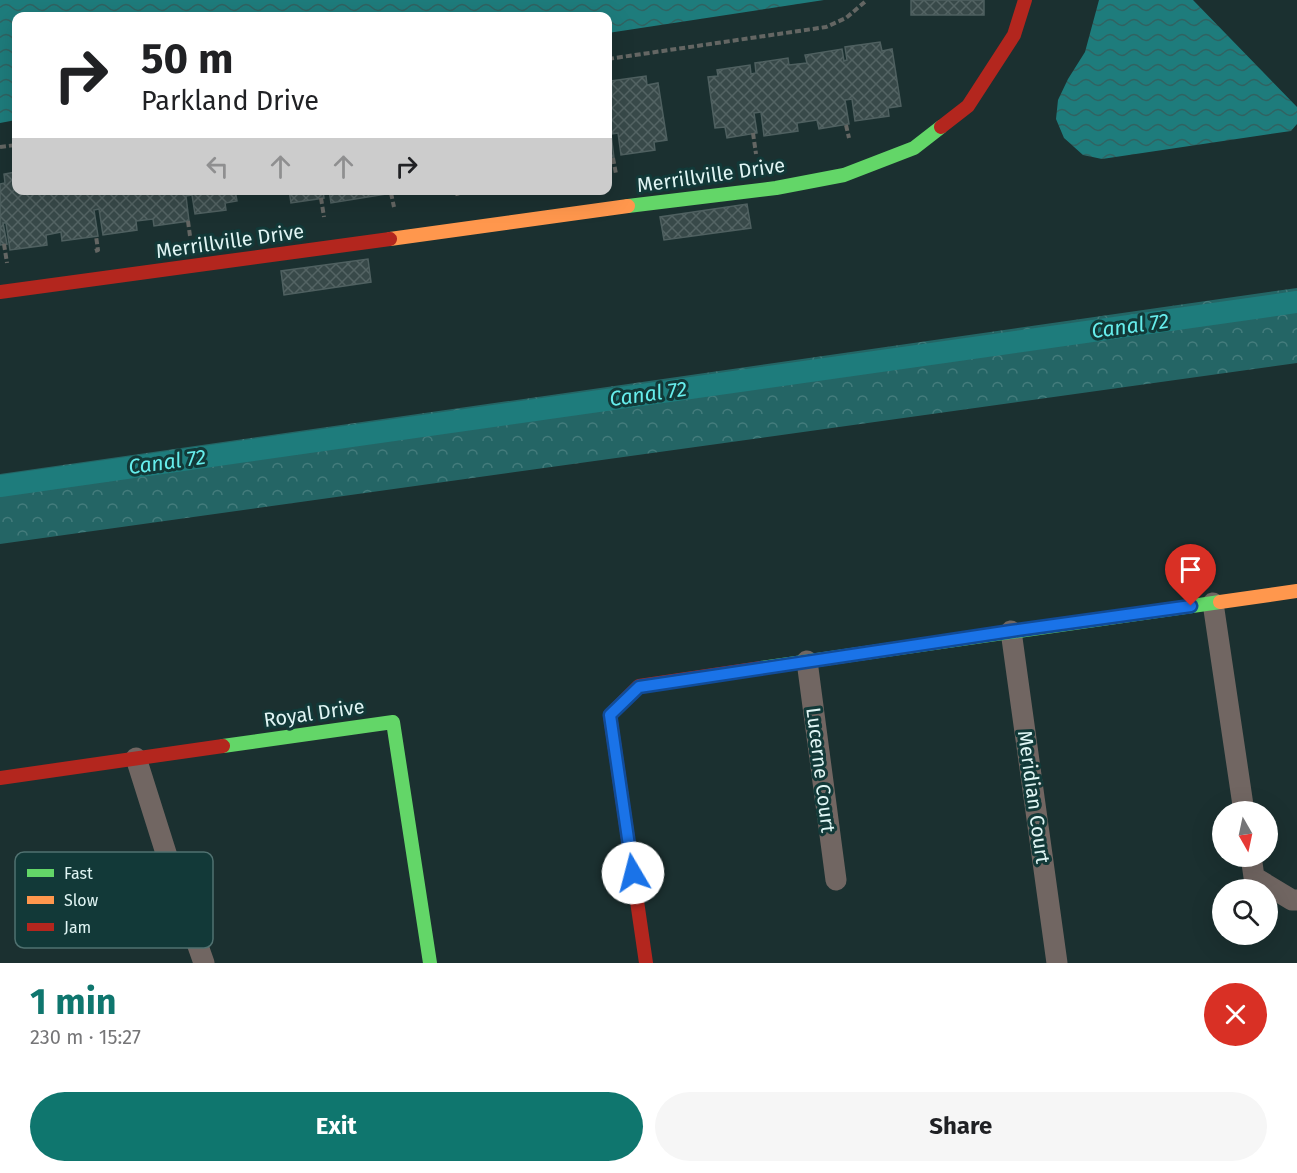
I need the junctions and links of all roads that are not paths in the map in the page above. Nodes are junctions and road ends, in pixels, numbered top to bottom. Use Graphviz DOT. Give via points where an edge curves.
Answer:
graph roads {
  1 [pos="1025,0"];
  2 [pos="0,292"];
  3 [pos="1297,591"];
  4 [pos="1214,603"];
  5 [pos="1011,631"];
  6 [pos="807,661"];
  7 [pos="136,758"];
  8 [pos="0,778"];
  9 [pos="1242,801"];
  10 [pos="166,852"];
  11 [pos="1253,867"];
  12 [pos="836,880"];
  13 [pos="1297,900"];
  14 [pos="199,948"];
  15 [pos="204,963"];
  16 [pos="430,963"];
  17 [pos="646,963"];
  18 [pos="1057,963"];
  1 -- 2 [label="street, Merrillville Drive" via="1014,36 968,106 914,148 844,175 776,188"];
  3 -- 4 [label="street"];
  4 -- 5 [label="street"];
  4 -- 9 [label="street"];
  5 -- 6 [label="street"];
  5 -- 18 [label="street, Meridian Court"];
  6 -- 12 [label="street, Lucerne Court"];
  6 -- 17 [label="street" via="639,687 610,715"];
  7 -- 8 [label="street, Royal Drive"];
  7 -- 10 [label="street"];
  7 -- 16 [label="street, Royal Drive" via="393,722"];
  11 -- 13 [label="street" via="1254,877"];
  14 -- 15 [label="street"];
}
